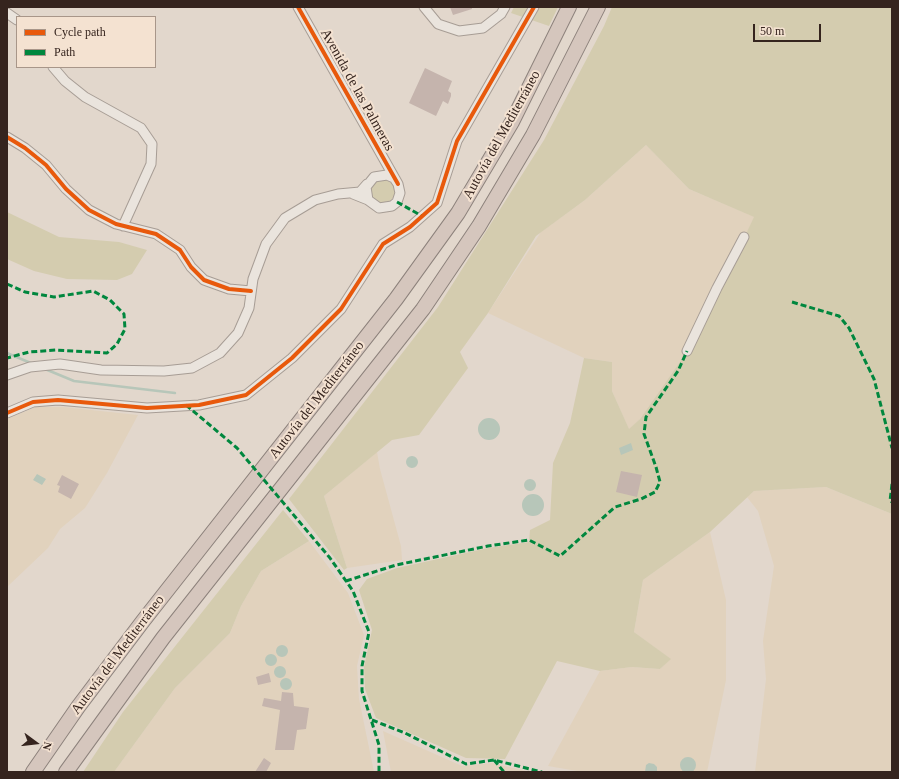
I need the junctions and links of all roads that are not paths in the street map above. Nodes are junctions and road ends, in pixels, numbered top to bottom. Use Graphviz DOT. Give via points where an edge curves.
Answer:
graph roads {
  1 [pos="298,7"];
  2 [pos="424,7"];
  3 [pos="505,7"];
  4 [pos="534,7"];
  5 [pos="569,7"];
  6 [pos="598,7"];
  7 [pos="7,13"];
  8 [pos="16,19"];
  9 [pos="54,68"];
  10 [pos="7,137"];
  11 [pos="382,158"];
  12 [pos="374,176"];
  13 [pos="367,184"];
  14 [pos="398,184"];
  15 [pos="353,194"];
  16 [pos="368,200"];
  17 [pos="123,226"];
  18 [pos="744,237"];
  19 [pos="251,291"];
  20 [pos="687,351"];
  21 [pos="7,375"];
  22 [pos="7,413"];
  23 [pos="33,772"];
  24 [pos="66,772"];
  1 -- 11 [label="street, Avenida de las Palmeras"];
  2 -- 3 [label="street" via="438,24 459,32 483,28 501,14"];
  4 -- 22 [label="street" via="457,141 437,203 410,227 383,244 341,309 292,358 246,395 199,405 148,408 58,400 33,402"];
  5 -- 23 [label="highway, Autovía del Mediterráneo" via="512,122 458,213 396,299 78,707"];
  6 -- 24 [label="highway, Autovía del Mediterráneo" via="532,135 479,226 423,309 163,638"];
  7 -- 8 [label="street"];
  9 -- 17 [label="street" via="85,97 141,128 152,144 151,164"];
  10 -- 17 [label="street" via="46,165 66,189 89,210"];
  11 -- 12 [label="street, Avenida de las Palmeras" via="381,168"];
  11 -- 14 [label="street, Avenida de las Palmeras"];
  12 -- 13 [label="street"];
  12 -- 14 [label="street" via="388,175"];
  13 -- 15 [label="street" via="360,192"];
  13 -- 16 [label="street"];
  14 -- 16 [label="street" via="400,193 397,202 392,206 379,208"];
  15 -- 16 [label="street"];
  15 -- 19 [label="street" via="338,194 315,200 285,218 266,244 252,279"];
  17 -- 19 [label="street" via="156,234 180,250 191,267 204,280 230,289"];
  18 -- 20 [label="street"];
  19 -- 21 [label="street" via="249,308 238,333 220,353 192,368 138,372 60,364 30,367"];
}
